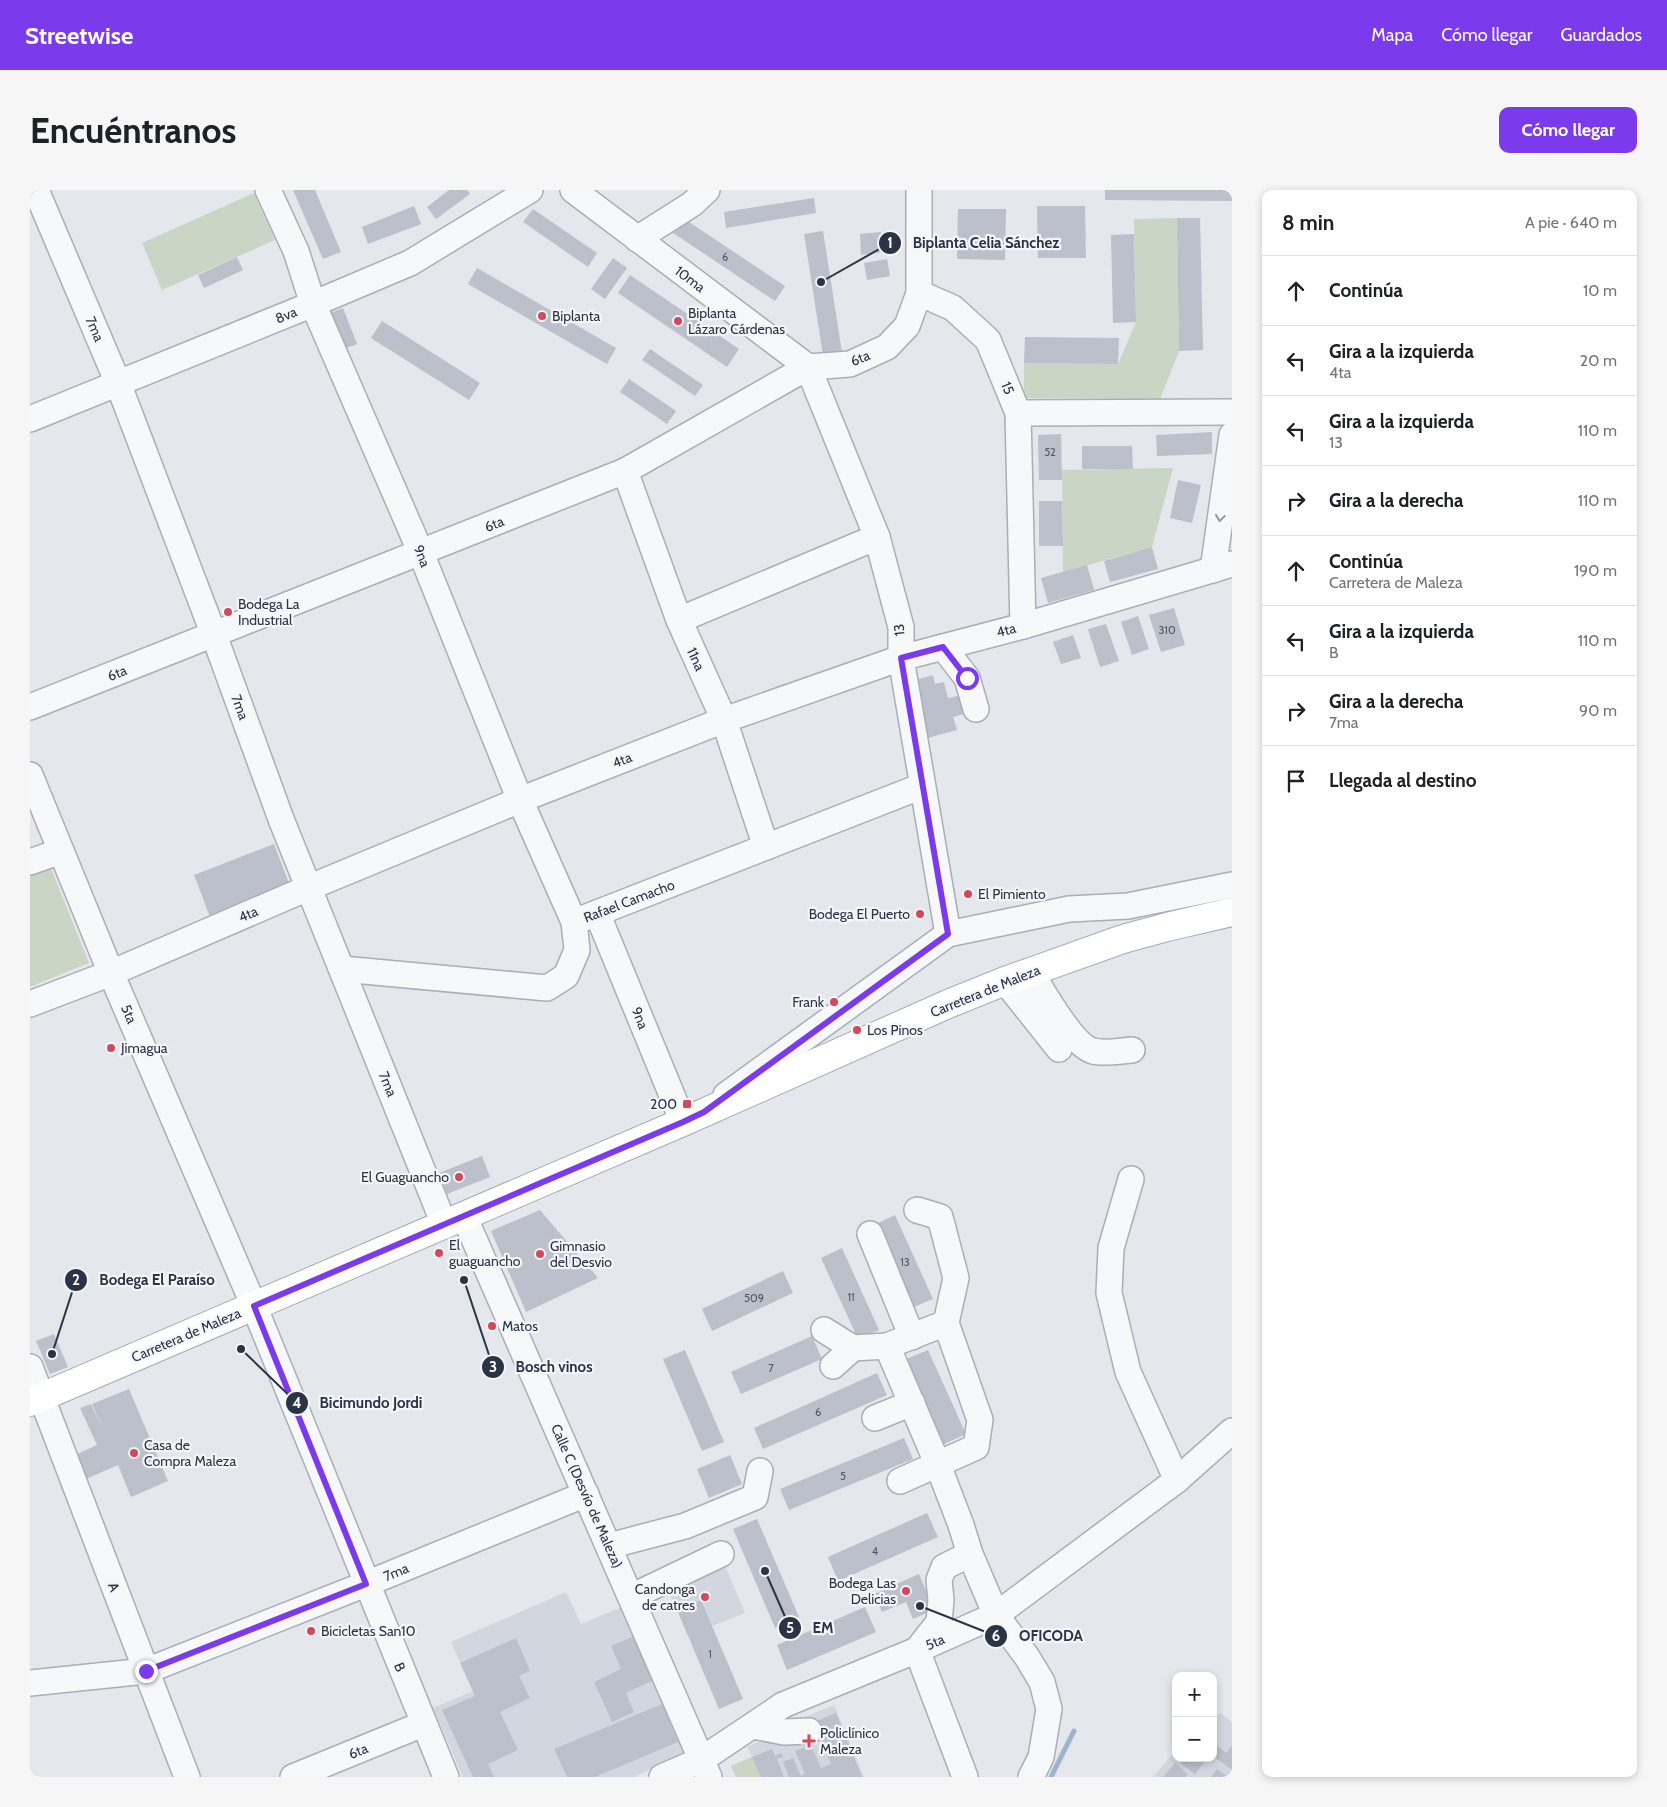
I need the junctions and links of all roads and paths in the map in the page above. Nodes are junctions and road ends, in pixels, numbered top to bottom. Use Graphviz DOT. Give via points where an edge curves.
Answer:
graph roads {
  1 [pos="36,190"];
  2 [pos="268,190"];
  3 [pos="530,190"];
  4 [pos="573,190"];
  5 [pos="707,190"];
  6 [pos="919,190"];
  7 [pos="637,239"];
  8 [pos="920,293"];
  9 [pos="313,304"];
  10 [pos="808,367"];
  11 [pos="118,383"];
  12 [pos="1232,412"];
  13 [pos="1018,413"];
  14 [pos="30,419"];
  15 [pos="1232,442"];
  16 [pos="625,471"];
  17 [pos="878,537"];
  18 [pos="421,553"];
  19 [pos="1222,567"];
  20 [pos="679,620"];
  21 [pos="1024,626"];
  22 [pos="214,635"];
  23 [pos="943,647"];
  24 [pos="901,658"];
  25 [pos="30,707"];
  26 [pos="976,709"];
  27 [pos="724,720"];
  28 [pos="30,775"];
  29 [pos="922,786"];
  30 [pos="520,800"];
  31 [pos="766,847"];
  32 [pos="61,851"];
  33 [pos="30,862"];
  34 [pos="1232,885"];
  35 [pos="308,888"];
  36 [pos="1232,912"];
  37 [pos="597,913"];
  38 [pos="574,922"];
  39 [pos="948,934"];
  40 [pos="342,969"];
  41 [pos="1030,972"];
  42 [pos="112,973"];
  43 [pos="1005,981"];
  44 [pos="30,1004"];
  45 [pos="1059,1049"];
  46 [pos="1132,1050"];
  47 [pos="693,1117"];
  48 [pos="1131,1179"];
  49 [pos="917,1210"];
  50 [pos="454,1220"];
  51 [pos="870,1234"];
  52 [pos="254,1306"];
  53 [pos="946,1323"];
  54 [pos="824,1330"];
  55 [pos="912,1337"];
  56 [pos="887,1346"];
  57 [pos="853,1348"];
  58 [pos="833,1366"];
  59 [pos="30,1367"];
  60 [pos="36,1399"];
  61 [pos="912,1403"];
  62 [pos="875,1418"];
  63 [pos="1227,1439"];
  64 [pos="938,1465"];
  65 [pos="760,1470"];
  66 [pos="1177,1480"];
  67 [pos="900,1481"];
  68 [pos="586,1494"];
  69 [pos="609,1546"];
  70 [pos="721,1554"];
  71 [pos="970,1554"];
  72 [pos="366,1584"];
  73 [pos="631,1597"];
  74 [pos="996,1615"];
  75 [pos="917,1650"];
  76 [pos="146,1671"];
  77 [pos="30,1683"];
  78 [pos="423,1724"];
  79 [pos="754,1726"];
  80 [pos="810,1731"];
  81 [pos="705,1768"];
  82 [pos="187,1777"];
  83 [pos="293,1777"];
  84 [pos="446,1777"];
  85 [pos="662,1777"];
  86 [pos="964,1777"];
  87 [pos="1032,1777"];
  1 -- 11 [label="street, 7ma"];
  2 -- 9 [label="street, 9na" via="296,251"];
  3 -- 9 [label="street, 8va" via="410,263"];
  4 -- 7 [label="street, 10ma"];
  5 -- 7 [label="street" via="692,204"];
  6 -- 8 [label="street"];
  7 -- 10 [label="street, 10ma"];
  8 -- 10 [label="street, 6ta" via="907,326 887,346 850,364"];
  8 -- 13 [label="street, 15" via="953,308 988,340"];
  9 -- 11 [label="street, 8va"];
  9 -- 18 [label="street, 9na"];
  10 -- 16 [label="street, 6ta"];
  10 -- 17 [label="street, 13"];
  11 -- 14 [label="street, 8va"];
  11 -- 22 [label="street, 7ma"];
  12 -- 13 [label="street"];
  13 -- 21 [label="street, 15"];
  15 -- 19 [label="street, one-way"];
  16 -- 18 [label="street, 6ta"];
  16 -- 20 [label="street, 11na"];
  17 -- 20 [label="street"];
  17 -- 24 [label="street, 13" via="901,627"];
  18 -- 22 [label="street, 6ta"];
  18 -- 30 [label="street, 9na"];
  19 -- 21 [label="street, 4ta"];
  20 -- 27 [label="street, 11na"];
  21 -- 23 [label="street, 4ta"];
  22 -- 25 [label="street, 6ta"];
  22 -- 35 [label="street, 7ma"];
  23 -- 24 [label="street, 4ta"];
  23 -- 26 [label="street" via="967,678"];
  24 -- 27 [label="street, 4ta"];
  24 -- 29 [label="street, 13"];
  27 -- 30 [label="street, 4ta"];
  27 -- 31 [label="street, 11na"];
  28 -- 32 [label="street, 5ta"];
  29 -- 31 [label="street, Rafael Camacho"];
  29 -- 39 [label="street, 13"];
  30 -- 35 [label="street, 4ta"];
  30 -- 38 [label="street, 9na"];
  31 -- 37 [label="street, Rafael Camacho"];
  32 -- 33 [label="street"];
  32 -- 42 [label="street, 5ta"];
  34 -- 39 [label="street" via="1128,906 1069,909"];
  35 -- 40 [label="street, 7ma"];
  35 -- 42 [label="street, 4ta"];
  36 -- 41 [label="main road, Carretera de Maleza" via="1124,939"];
  37 -- 38 [label="street, Rafael Camacho"];
  37 -- 47 [label="street, 9na"];
  38 -- 40 [label="street, Rafael Camacho" via="577,950 566,976 547,988"];
  39 -- 47 [label="street"];
  40 -- 50 [label="street, 7ma"];
  41 -- 43 [label="main road, Carretera de Maleza"];
  41 -- 46 [label="street" via="1082,1046 1102,1053"];
  42 -- 44 [label="street, 4ta"];
  42 -- 52 [label="street, 5ta"];
  43 -- 45 [label="street"];
  43 -- 47 [label="main road, Carretera de Maleza"];
  47 -- 50 [label="main road, Carretera de Maleza"];
  48 -- 66 [label="street" via="1111,1248 1109,1293 1128,1372"];
  49 -- 53 [label="street" via="940,1217 954,1270 956,1278"];
  50 -- 52 [label="main road, Carretera de Maleza"];
  50 -- 68 [label="street, Calle C (Desvío de Maleza)"];
  51 -- 55 [label="street"];
  52 -- 60 [label="main road, Carretera de Maleza"];
  52 -- 72 [label="street, B"];
  53 -- 55 [label="street"];
  53 -- 64 [label="street" via="980,1420 976,1447"];
  54 -- 57 [label="street"];
  55 -- 56 [label="street"];
  56 -- 57 [label="street"];
  56 -- 61 [label="street"];
  57 -- 58 [label="street"];
  59 -- 60 [label="street, A"];
  60 -- 76 [label="street, A"];
  61 -- 62 [label="street"];
  61 -- 64 [label="street"];
  63 -- 66 [label="street, 5ta"];
  64 -- 67 [label="street"];
  64 -- 71 [label="street"];
  65 -- 69 [label="street" via="755,1497 685,1526"];
  66 -- 74 [label="street, 5ta"];
  68 -- 69 [label="street, Calle C (Desvío de Maleza)"];
  68 -- 72 [label="street, 7ma"];
  69 -- 73 [label="street, Calle C (Desvío de Maleza)"];
  70 -- 73 [label="street"];
  71 -- 74 [label="street"];
  71 -- 75 [label="street" via="944,1567 939,1580 939,1622"];
  72 -- 76 [label="street, 7ma"];
  72 -- 78 [label="street, B"];
  73 -- 81 [label="street, Calle C (Desvío de Maleza)"];
  74 -- 75 [label="street, 5ta"];
  74 -- 87 [label="street" via="1042,1682 1050,1710 1041,1757"];
  75 -- 79 [label="street, 5ta" via="783,1705"];
  75 -- 86 [label="street"];
  76 -- 77 [label="street, 7ma"];
  76 -- 82 [label="street, A"];
  78 -- 83 [label="street, 6ta"];
  78 -- 84 [label="street, B"];
  79 -- 80 [label="street" via="784,1732"];
  79 -- 81 [label="street, 5ta"];
  81 -- 85 [label="street, 5ta"];
}
